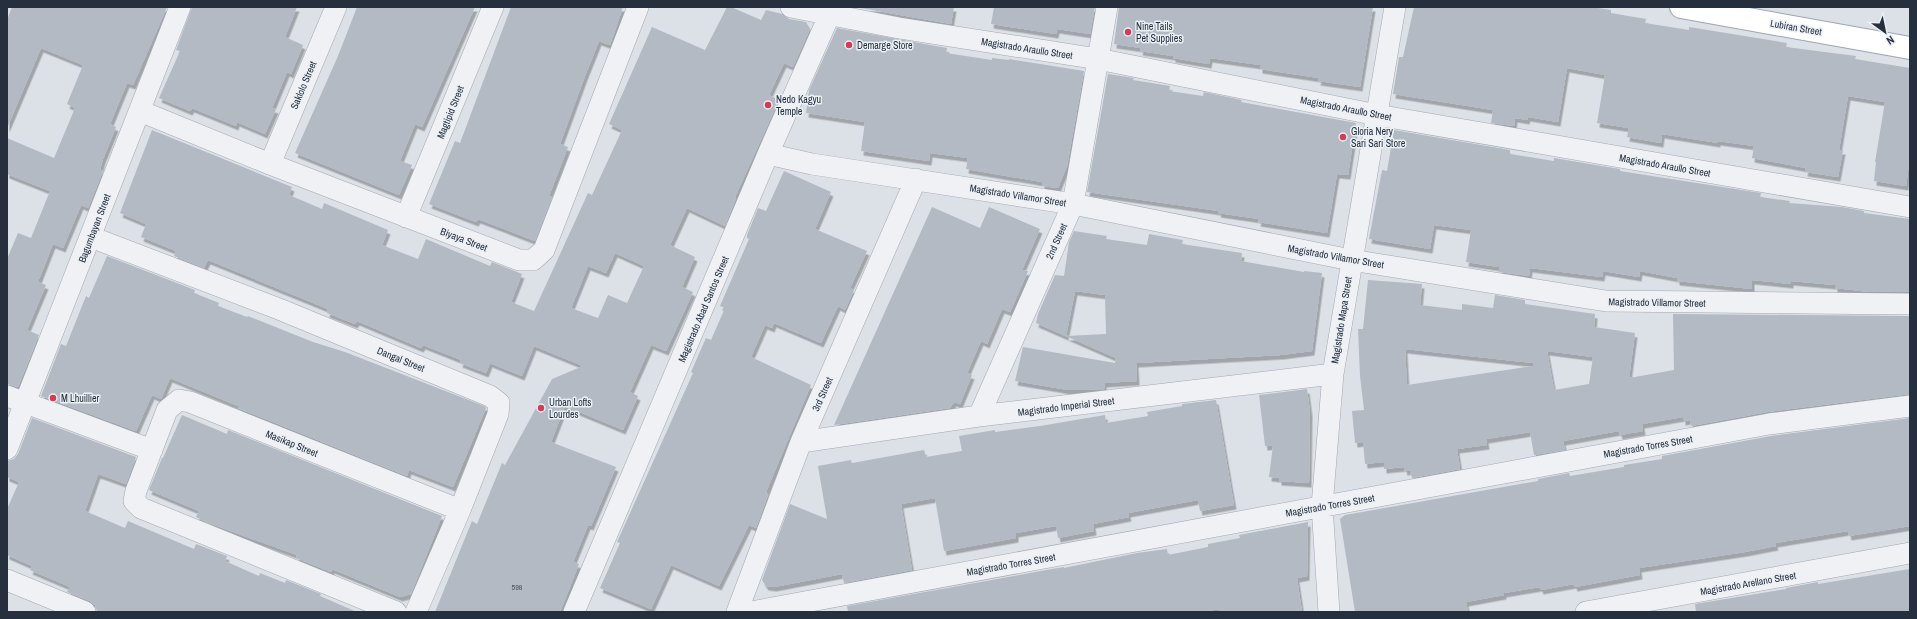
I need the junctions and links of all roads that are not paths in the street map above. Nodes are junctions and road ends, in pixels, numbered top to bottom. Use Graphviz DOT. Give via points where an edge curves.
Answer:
graph roads {
  1 [pos="180,7"];
  2 [pos="336,7"];
  3 [pos="493,7"];
  4 [pos="638,7"];
  5 [pos="791,7"];
  6 [pos="1107,7"];
  7 [pos="1395,7"];
  8 [pos="1681,7"];
  9 [pos="831,11"];
  10 [pos="1910,48"];
  11 [pos="1098,59"];
  12 [pos="140,111"];
  13 [pos="1376,115"];
  14 [pos="768,154"];
  15 [pos="270,164"];
  16 [pos="916,179"];
  17 [pos="1073,204"];
  18 [pos="1910,207"];
  19 [pos="406,217"];
  20 [pos="91,237"];
  21 [pos="1351,260"];
  22 [pos="1910,304"];
  23 [pos="1333,374"];
  24 [pos="16,399"];
  25 [pos="1910,406"];
  26 [pos="979,416"];
  27 [pos="801,442"];
  28 [pos="7,449"];
  29 [pos="152,450"];
  30 [pos="1322,506"];
  31 [pos="460,510"];
  32 [pos="1910,553"];
  33 [pos="7,580"];
  34 [pos="85,612"];
  35 [pos="396,612"];
  36 [pos="416,612"];
  37 [pos="574,612"];
  38 [pos="736,612"];
  39 [pos="751,612"];
  40 [pos="1329,612"];
  41 [pos="1586,612"];
  1 -- 12 [label="street, Bagumbayan Street"];
  2 -- 15 [label="street, Saklolo Street"];
  3 -- 19 [label="street, Magtipid Street"];
  4 -- 19 [label="street, Biyaya Street" via="544,250 533,260 519,260"];
  5 -- 9 [label="street"];
  6 -- 11 [label="street, 2nd Street"];
  7 -- 13 [label="street, Magistrado Mapa Street"];
  8 -- 10 [label="main road, Lubiran Street"];
  9 -- 11 [label="street, Magistrado Araullo Street" via="899,28"];
  9 -- 14 [label="street, Magistrado Abad Santos Street"];
  11 -- 13 [label="street, Magistrado Araullo Street"];
  11 -- 17 [label="street, 2nd Street"];
  12 -- 15 [label="street, Biyaya Street"];
  12 -- 20 [label="street, Bagumbayan Street"];
  13 -- 18 [label="street, Magistrado Araullo Street"];
  13 -- 21 [label="street, Magistrado Mapa Street"];
  14 -- 16 [label="street, Magistrado Villamor Street" via="812,164"];
  14 -- 37 [label="street, Magistrado Abad Santos Street"];
  15 -- 19 [label="street, Biyaya Street"];
  16 -- 17 [label="street, Magistrado Villamor Street"];
  16 -- 27 [label="street, 3rd Street"];
  17 -- 21 [label="street, Magistrado Villamor Street"];
  17 -- 26 [label="street, 2nd Street"];
  20 -- 24 [label="street, Bagumbayan Street"];
  20 -- 31 [label="street, Dangal Street" via="279,309 490,396 499,403 498,414"];
  21 -- 22 [label="street, Magistrado Villamor Street" via="1606,302"];
  21 -- 23 [label="street, Magistrado Mapa Street"];
  23 -- 26 [label="street, Magistrado Imperial Street"];
  23 -- 30 [label="street, Magistrado Mapa Street"];
  24 -- 28 [label="street, Bagumbayan Street"];
  24 -- 29 [label="street"];
  25 -- 30 [label="street, Magistrado Torres Street" via="1769,424"];
  26 -- 27 [label="street, Magistrado Imperial Street"];
  27 -- 38 [label="street, 3rd Street"];
  29 -- 31 [label="street, Masikap Street" via="167,410 179,400 190,402"];
  29 -- 35 [label="street, Masikap Street" via="134,501 142,508"];
  30 -- 39 [label="street, Magistrado Torres Street"];
  30 -- 40 [label="street, Magistrado Mapa Street"];
  31 -- 36 [label="street, Dangal Street"];
  32 -- 41 [label="street, Magistrado Arellano Street"];
  33 -- 34 [label="street"];
}
